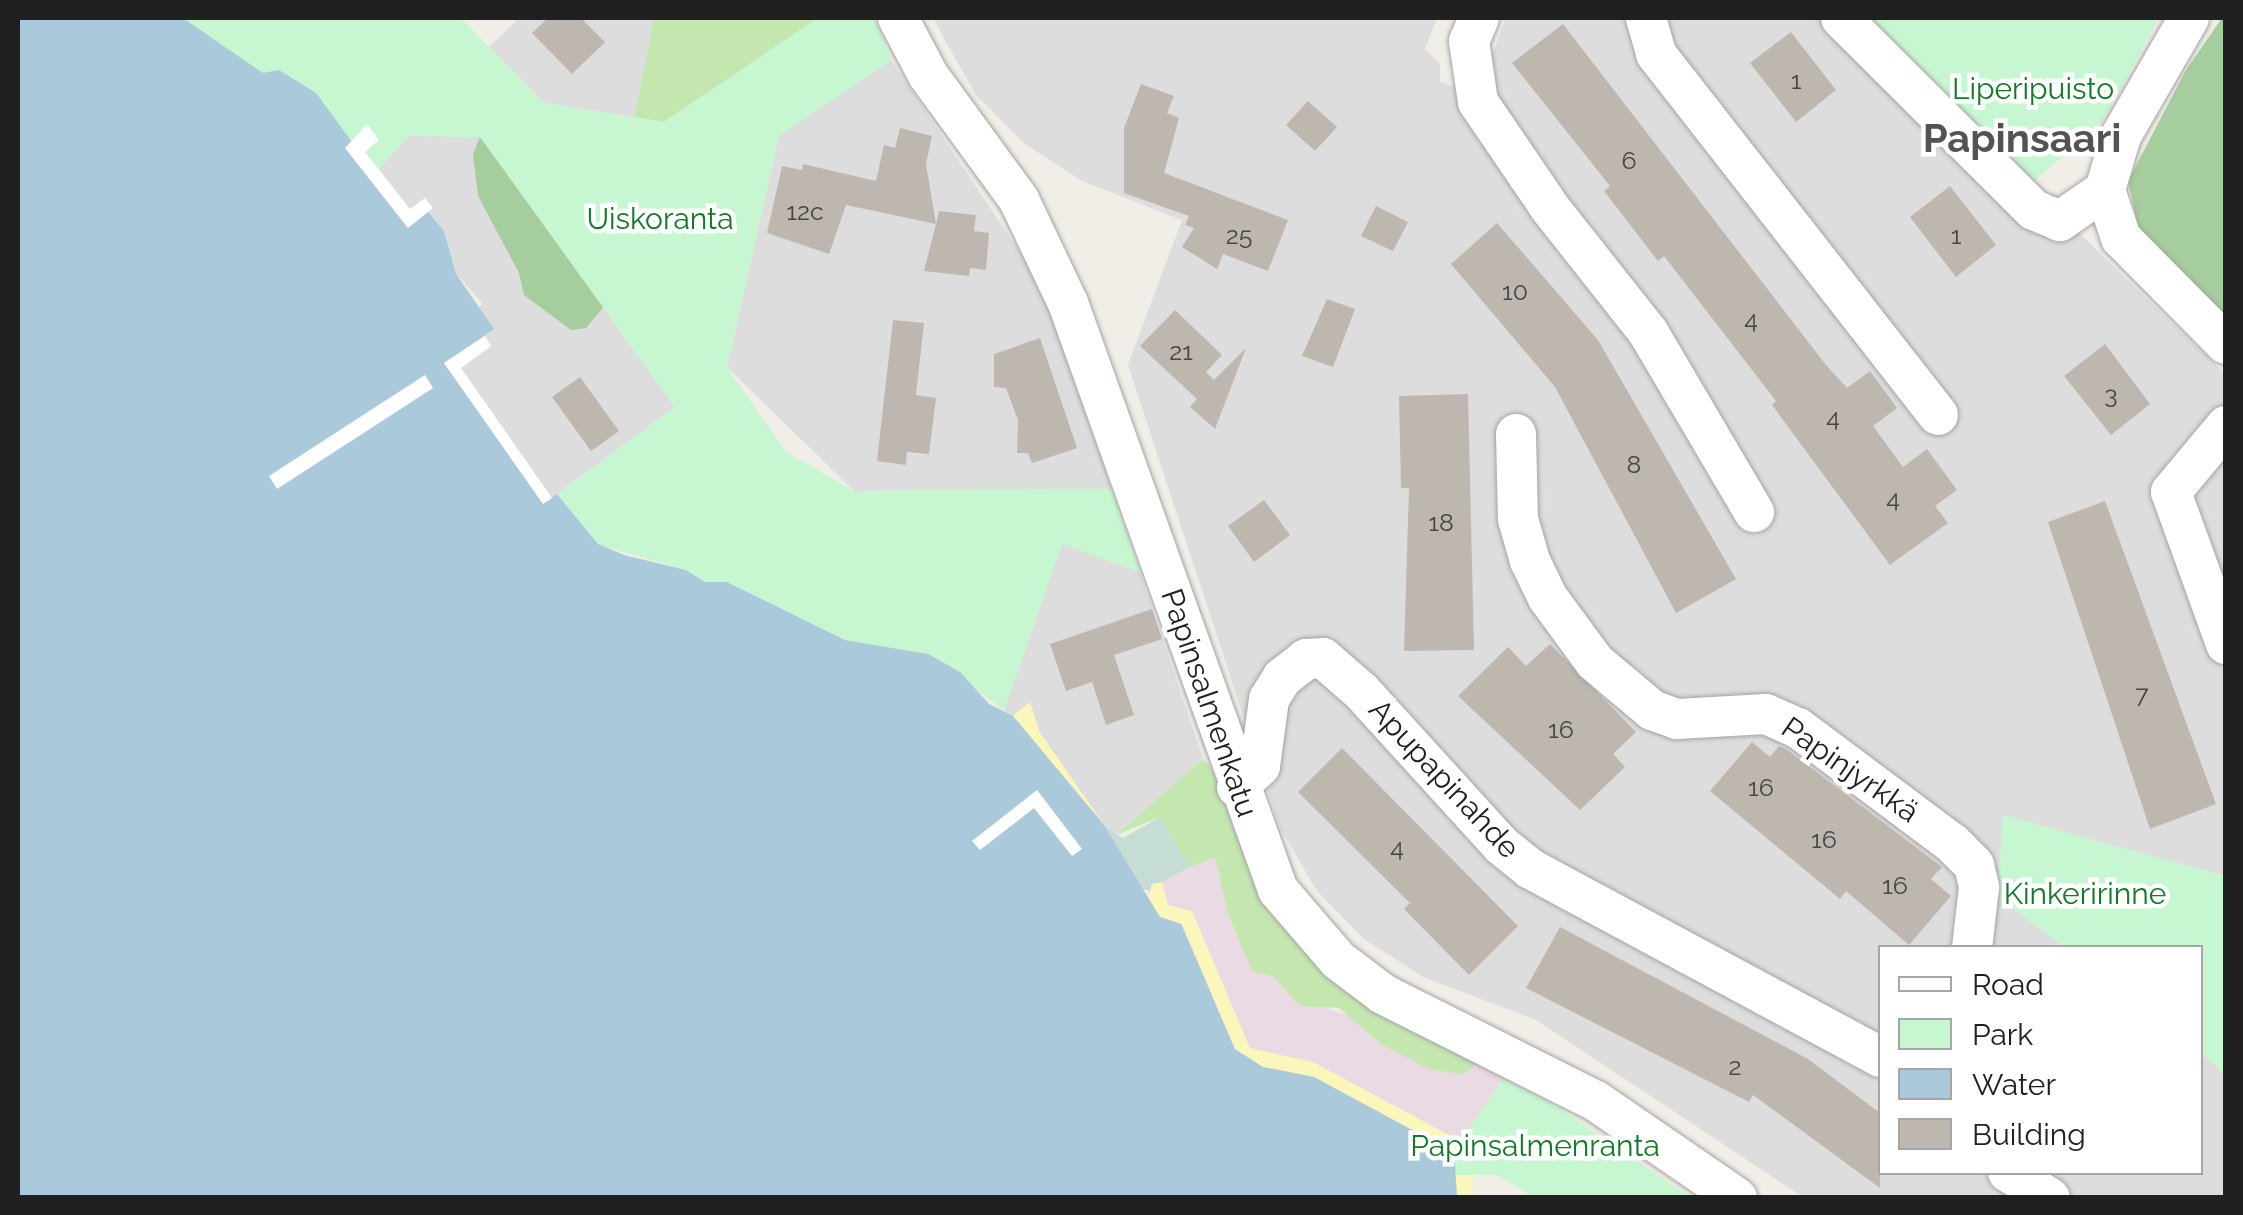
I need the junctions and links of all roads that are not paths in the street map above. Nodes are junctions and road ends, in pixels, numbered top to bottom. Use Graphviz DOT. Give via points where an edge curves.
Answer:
graph roads {
  1 [pos="898,18"];
  2 [pos="1480,18"];
  3 [pos="1646,18"];
  4 [pos="1840,18"];
  5 [pos="2189,18"];
  6 [pos="2104,190"];
  7 [pos="2226,344"];
  8 [pos="1938,415"];
  9 [pos="2226,426"];
  10 [pos="1516,434"];
  11 [pos="1754,512"];
  12 [pos="2226,644"];
  13 [pos="1238,787"];
  14 [pos="1972,945"];
  15 [pos="1878,1055"];
  16 [pos="2013,1175"];
  17 [pos="1737,1198"];
  18 [pos="2050,1198"];
  1 -- 13 [label="street, Papinsalmenkatu" via="928,74 1019,200 1068,302"];
  2 -- 11 [label="street" via="1469,42 1478,102 1550,208 1648,332"];
  3 -- 8 [label="street" via="1656,54"];
  4 -- 6 [label="street" via="2034,210 2060,221"];
  5 -- 6 [label="street" via="2121,136"];
  6 -- 7 [label="street" via="2122,238"];
  9 -- 12 [label="street" via="2172,492"];
  10 -- 14 [label="street, Papinjyrkkä" via="1518,519 1530,561 1595,662 1652,710 1677,719 1766,714 1798,728 1952,843 1974,865 1979,887"];
  13 -- 15 [label="street, Apupapinahde" via="1260,766 1269,699 1282,678 1306,659 1322,658 1361,691 1500,845 1531,869"];
  13 -- 17 [label="street, Papinsalmenkatu" via="1278,890 1338,960 1383,994 1596,1101"];
  16 -- 18 [label="street"];
}
